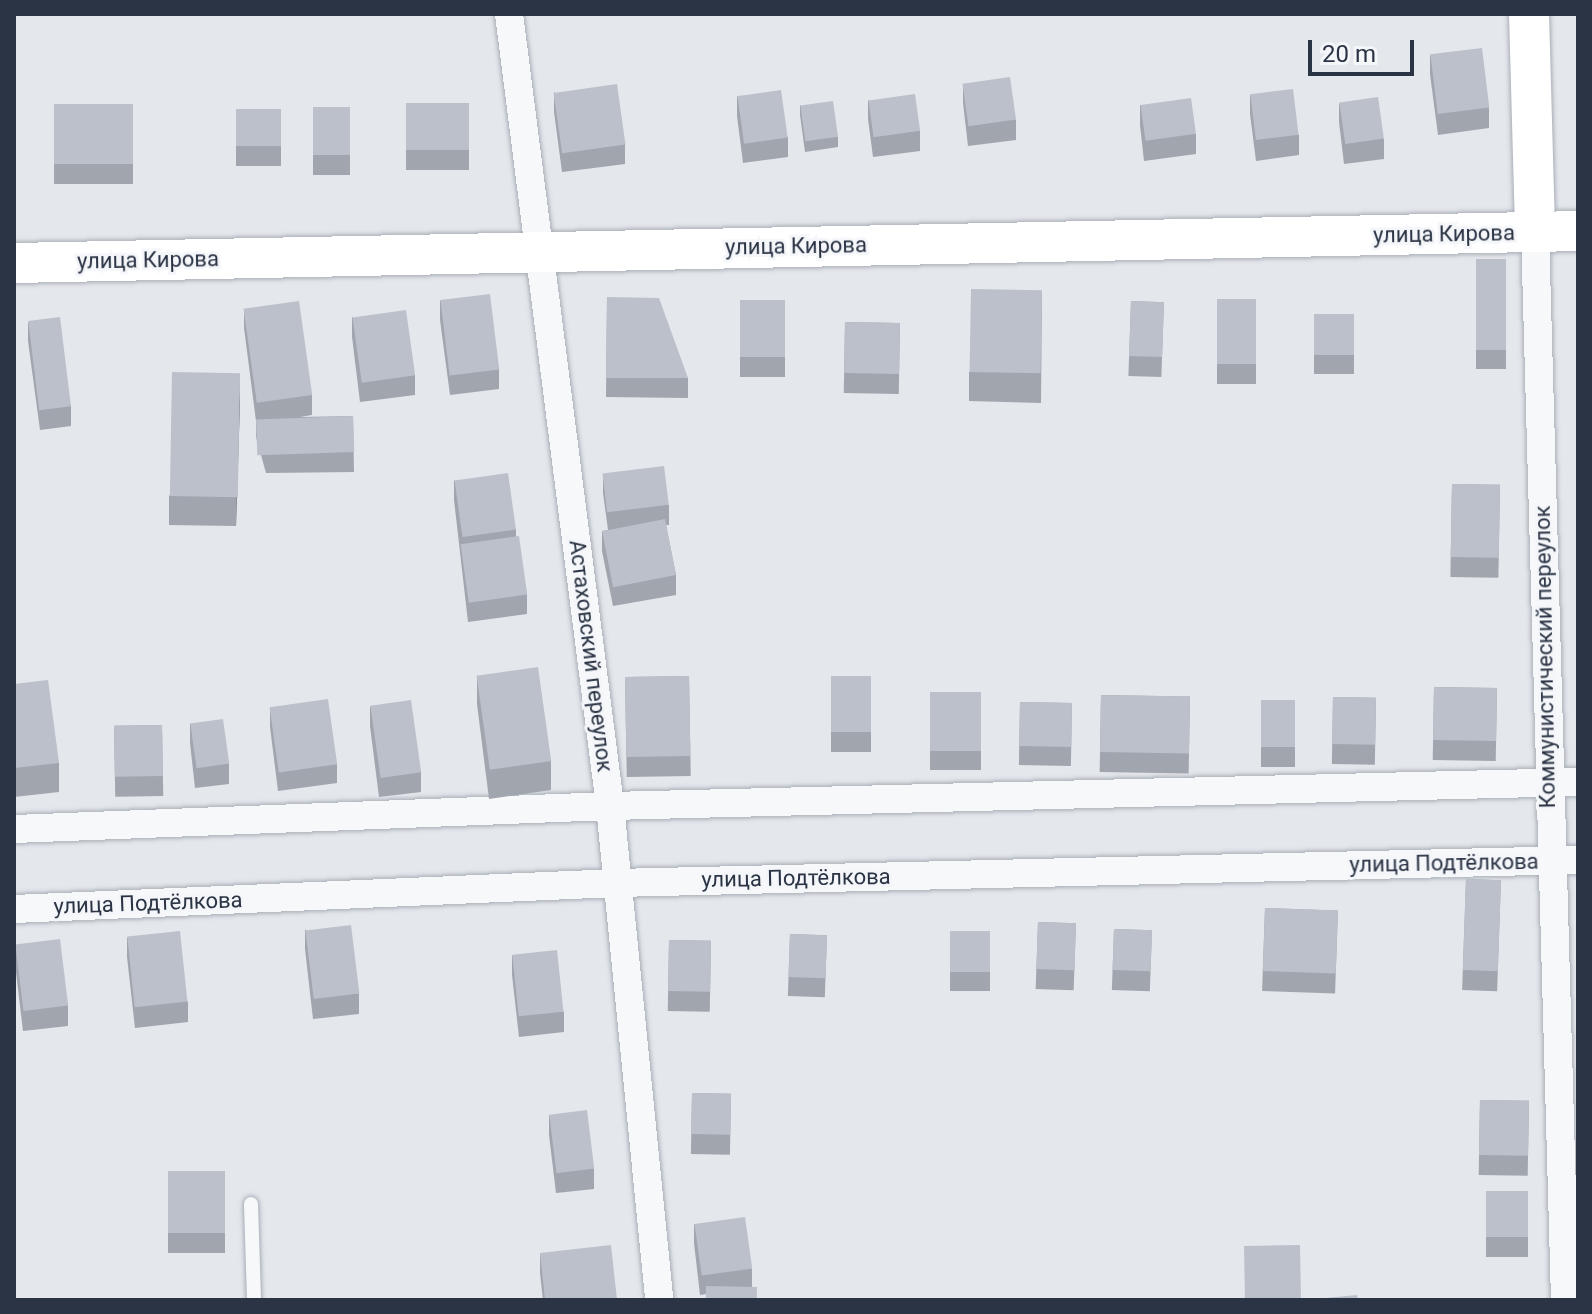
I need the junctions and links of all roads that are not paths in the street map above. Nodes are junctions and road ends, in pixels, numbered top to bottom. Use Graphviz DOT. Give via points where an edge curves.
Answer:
graph roads {
  1 [pos="509,14"];
  2 [pos="1529,14"];
  3 [pos="1578,231"];
  4 [pos="1535,232"];
  5 [pos="539,251"];
  6 [pos="14,263"];
  7 [pos="1547,782"];
  8 [pos="1578,782"];
  9 [pos="610,806"];
  10 [pos="14,829"];
  11 [pos="1550,860"];
  12 [pos="1578,860"];
  13 [pos="616,883"];
  14 [pos="14,909"];
  15 [pos="251,1204"];
  16 [pos="254,1300"];
  17 [pos="659,1300"];
  18 [pos="1565,1300"];
  1 -- 5 [label="street, Астаховский переулок"];
  2 -- 4 [label="street, Коммунистический переулок"];
  3 -- 4 [label="street, улица Кирова"];
  4 -- 5 [label="street, улица Кирова"];
  4 -- 7 [label="street, Коммунистический переулок"];
  5 -- 6 [label="street, улица Кирова"];
  5 -- 9 [label="street, Астаховский переулок"];
  7 -- 8 [label="street"];
  7 -- 9 [label="street"];
  7 -- 11 [label="street, Коммунистический переулок"];
  9 -- 10 [label="street"];
  9 -- 13 [label="street, Астаховский переулок"];
  11 -- 12 [label="street, улица Подтёлкова"];
  11 -- 13 [label="street, улица Подтёлкова"];
  11 -- 18 [label="street, Коммунистический переулок"];
  13 -- 14 [label="street, улица Подтёлкова"];
  13 -- 17 [label="street, Астаховский переулок"];
  15 -- 16 [label="lane"];
}
